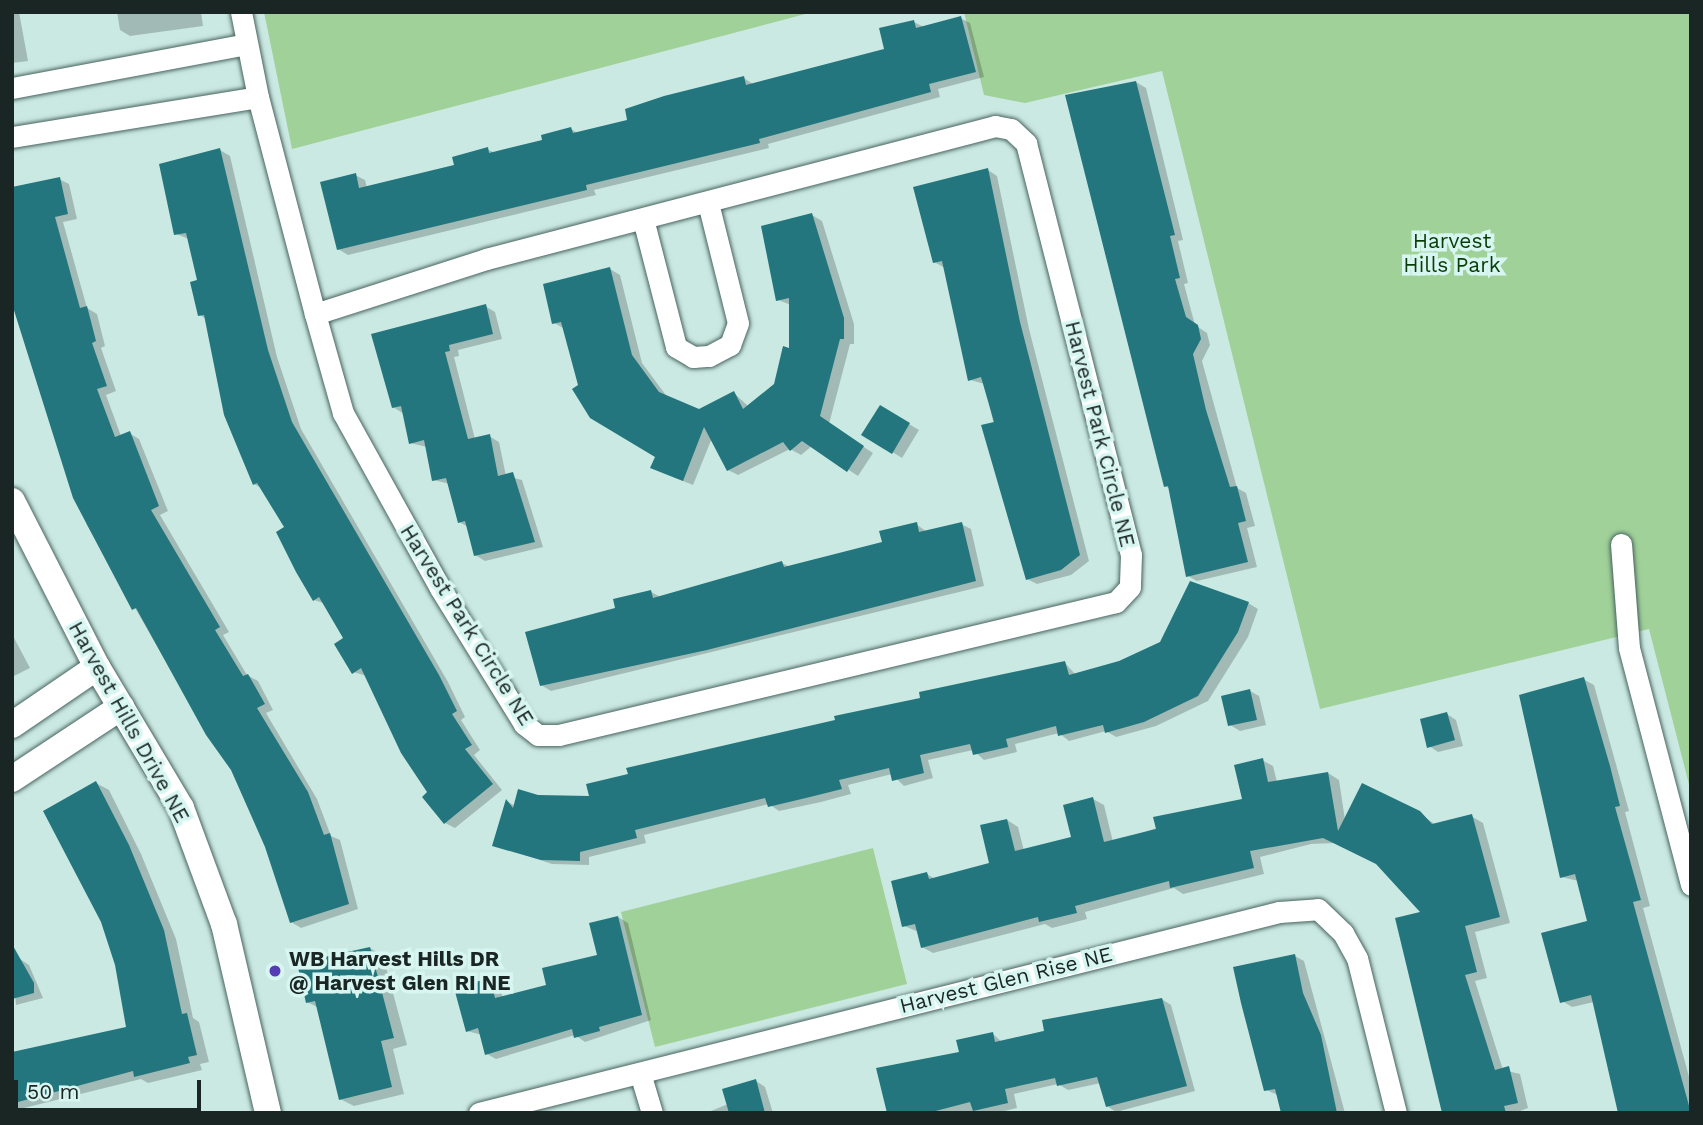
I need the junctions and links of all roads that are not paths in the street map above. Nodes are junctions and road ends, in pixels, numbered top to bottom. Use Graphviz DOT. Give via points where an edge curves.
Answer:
graph roads {
  1 [pos="241,12"];
  2 [pos="247,44"];
  3 [pos="12,88"];
  4 [pos="258,97"];
  5 [pos="12,137"];
  6 [pos="708,203"];
  7 [pos="643,219"];
  8 [pos="315,314"];
  9 [pos="12,501"];
  10 [pos="1621,544"];
  11 [pos="97,667"];
  12 [pos="121,707"];
  13 [pos="12,725"];
  14 [pos="12,779"];
  15 [pos="1691,885"];
  16 [pos="640,1073"];
  17 [pos="268,1113"];
  18 [pos="479,1113"];
  19 [pos="652,1113"];
  20 [pos="1396,1113"];
  1 -- 2 [label="street, Harvest Park Circle NE"];
  2 -- 3 [label="street"];
  2 -- 4 [label="street, Harvest Park Circle NE"];
  4 -- 5 [label="street"];
  4 -- 8 [label="street, Harvest Park Circle NE"];
  6 -- 7 [label="street, Harvest Park Circle NE"];
  6 -- 7 [label="street" via="738,323 730,345 709,356 693,357 676,347"];
  6 -- 8 [label="street, Harvest Park Circle NE" via="995,126 1011,129 1026,143 1131,555 1130,587 1116,603 559,735 538,735 524,724 440,588 343,413"];
  7 -- 8 [label="street, Harvest Park Circle NE" via="486,259"];
  9 -- 11 [label="street, Harvest Hills Drive NE"];
  10 -- 15 [label="street" via="1629,648"];
  11 -- 12 [label="street, Harvest Hills Drive NE"];
  11 -- 13 [label="street"];
  12 -- 14 [label="street"];
  12 -- 17 [label="street, Harvest Hills Drive NE" via="181,808 224,924"];
  16 -- 18 [label="street, Harvest Glen Rise NE"];
  16 -- 19 [label="street"];
  16 -- 20 [label="street, Harvest Glen Rise NE" via="1279,912 1318,909 1343,933 1357,958"];
}
